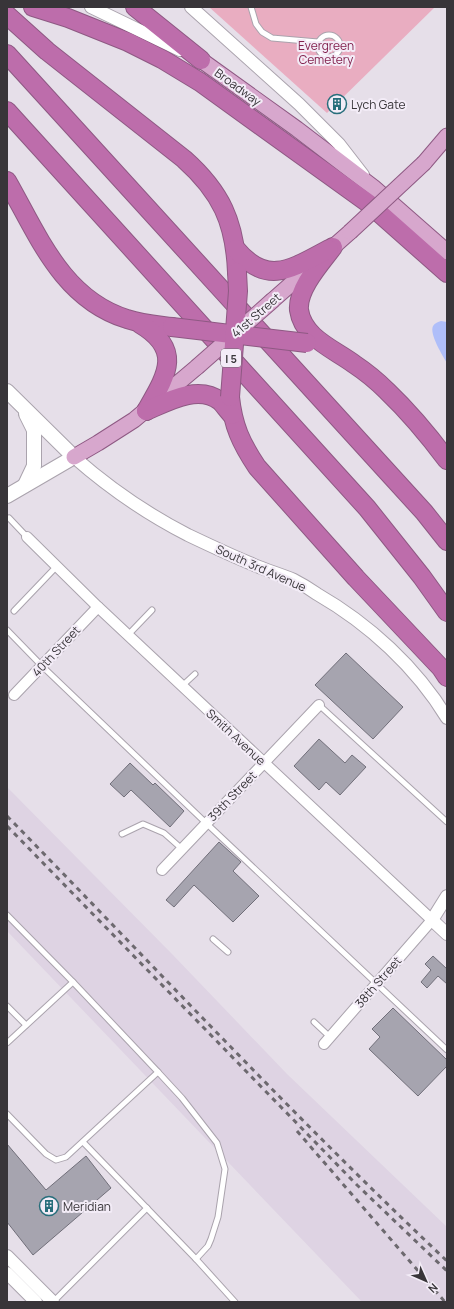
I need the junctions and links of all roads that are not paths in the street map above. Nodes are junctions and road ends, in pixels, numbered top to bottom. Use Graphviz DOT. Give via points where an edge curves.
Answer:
graph roads {
  1 [pos="33,7"];
  2 [pos="91,7"];
  3 [pos="191,7"];
  4 [pos="251,7"];
  5 [pos="138,9"];
  6 [pos="7,15"];
  7 [pos="318,42"];
  8 [pos="7,54"];
  9 [pos="201,60"];
  10 [pos="7,111"];
  11 [pos="447,136"];
  12 [pos="7,181"];
  13 [pos="373,187"];
  14 [pos="333,247"];
  15 [pos="236,249"];
  16 [pos="447,251"];
  17 [pos="447,273"];
  18 [pos="138,322"];
  19 [pos="234,334"];
  20 [pos="327,347"];
  21 [pos="7,391"];
  22 [pos="23,407"];
  23 [pos="146,411"];
  24 [pos="232,415"];
  25 [pos="74,456"];
  26 [pos="447,460"];
  27 [pos="24,485"];
  28 [pos="8,495"];
  29 [pos="9,518"];
  30 [pos="27,537"];
  31 [pos="447,541"];
  32 [pos="57,566"];
  33 [pos="98,607"];
  34 [pos="152,610"];
  35 [pos="14,611"];
  36 [pos="447,612"];
  37 [pos="7,630"];
  38 [pos="128,635"];
  39 [pos="42,666"];
  40 [pos="195,674"];
  41 [pos="447,677"];
  42 [pos="182,686"];
  43 [pos="14,695"];
  44 [pos="319,705"];
  45 [pos="447,718"];
  46 [pos="264,763"];
  47 [pos="447,822"];
  48 [pos="206,823"];
  49 [pos="122,834"];
  50 [pos="182,849"];
  51 [pos="162,870"];
  52 [pos="447,896"];
  53 [pos="7,915"];
  54 [pos="432,920"];
  55 [pos="447,934"];
  56 [pos="214,939"];
  57 [pos="228,952"];
  58 [pos="73,982"];
  59 [pos="376,984"];
  60 [pos="7,1006"];
  61 [pos="314,1022"];
  62 [pos="26,1026"];
  63 [pos="327,1040"];
  64 [pos="7,1043"];
  65 [pos="447,1050"];
  66 [pos="158,1072"];
  67 [pos="7,1114"];
  68 [pos="83,1142"];
  69 [pos="147,1208"];
  70 [pos="7,1256"];
  71 [pos="196,1259"];
  72 [pos="7,1273"];
  73 [pos="36,1302"];
  74 [pos="53,1302"];
  75 [pos="235,1302"];
  1 -- 17 [label="highway" via="128,42 200,82 368,203"];
  2 -- 9 [label="street, Broadway"];
  3 -- 13 [label="street, Broadway" via="299,104 339,144"];
  4 -- 7 [label="lane" via="256,24 262,32 272,38"];
  5 -- 9 [label="highway"];
  6 -- 15 [label="highway" via="47,51 198,172 226,213"];
  7 -- 7 [label="lane" via="318,50 325,57 336,55 340,48 339,41 330,35"];
  8 -- 31 [label="highway" via="388,472"];
  9 -- 13 [label="main road, Broadway" via="298,129"];
  10 -- 36 [label="highway, I 5" via="367,508"];
  11 -- 14 [label="main road, 41st Street, bridge" via="424,163"];
  12 -- 18 [label="highway" via="65,278 100,307"];
  13 -- 16 [label="main road, Broadway"];
  14 -- 15 [label="highway" via="280,271 268,271 253,266"];
  14 -- 19 [label="main road, 41st Street, bridge"];
  14 -- 20 [label="highway" via="302,291 299,309 306,328"];
  15 -- 19 [label="highway, bridge" via="238,291"];
  18 -- 19 [label="highway, bridge"];
  18 -- 23 [label="highway" via="156,334 167,358 164,378"];
  19 -- 20 [label="highway, bridge"];
  19 -- 23 [label="main road, 41st Street, bridge"];
  19 -- 24 [label="highway, bridge" via="230,397"];
  20 -- 26 [label="highway" via="355,364 388,392"];
  21 -- 22 [label="main road"];
  22 -- 25 [label="main road"];
  22 -- 27 [label="main road" via="34,430 34,466"];
  23 -- 24 [label="highway" via="188,395 199,394 212,396 220,401"];
  23 -- 25 [label="main road, 41st Street"];
  24 -- 41 [label="highway" via="245,448 264,477"];
  25 -- 27 [label="main road, 41st Street"];
  25 -- 45 [label="street, South 3rd Avenue" via="93,474 149,512 187,534 294,581 361,623 410,669"];
  27 -- 28 [label="main road, 41st Street"];
  29 -- 30 [label="lane"];
  30 -- 32 [label="street, Smith Avenue"];
  32 -- 33 [label="street, Smith Avenue"];
  32 -- 35 [label="lane"];
  33 -- 38 [label="street, Smith Avenue"];
  33 -- 39 [label="street, 40th Street"];
  34 -- 38 [label="lane"];
  37 -- 39 [label="lane"];
  38 -- 42 [label="street, Smith Avenue"];
  39 -- 43 [label="street, 40th Street"];
  39 -- 48 [label="lane"];
  40 -- 42 [label="lane"];
  42 -- 46 [label="street, Smith Avenue"];
  44 -- 46 [label="street, 39th Street"];
  44 -- 47 [label="lane"];
  46 -- 48 [label="street, 39th Street"];
  46 -- 54 [label="street, Smith Avenue"];
  48 -- 50 [label="street, 39th Street"];
  48 -- 59 [label="lane"];
  49 -- 50 [label="lane" via="143,824 164,833"];
  50 -- 51 [label="street, 39th Street"];
  52 -- 54 [label="street"];
  53 -- 58 [label="lane"];
  54 -- 55 [label="street, Smith Avenue"];
  54 -- 59 [label="street, 38th Street"];
  56 -- 57 [label="lane"];
  58 -- 62 [label="lane"];
  58 -- 66 [label="lane"];
  59 -- 63 [label="street, 38th Street"];
  59 -- 65 [label="lane"];
  60 -- 62 [label="lane"];
  61 -- 63 [label="lane"];
  62 -- 64 [label="lane"];
  66 -- 68 [label="lane"];
  66 -- 71 [label="lane" via="217,1143 225,1169 218,1217 211,1239"];
  67 -- 68 [label="lane" via="46,1154 56,1160 66,1158"];
  68 -- 69 [label="lane"];
  69 -- 71 [label="lane"];
  69 -- 74 [label="lane"];
  70 -- 74 [label="street"];
  71 -- 75 [label="lane"];
  72 -- 73 [label="street"];
}
